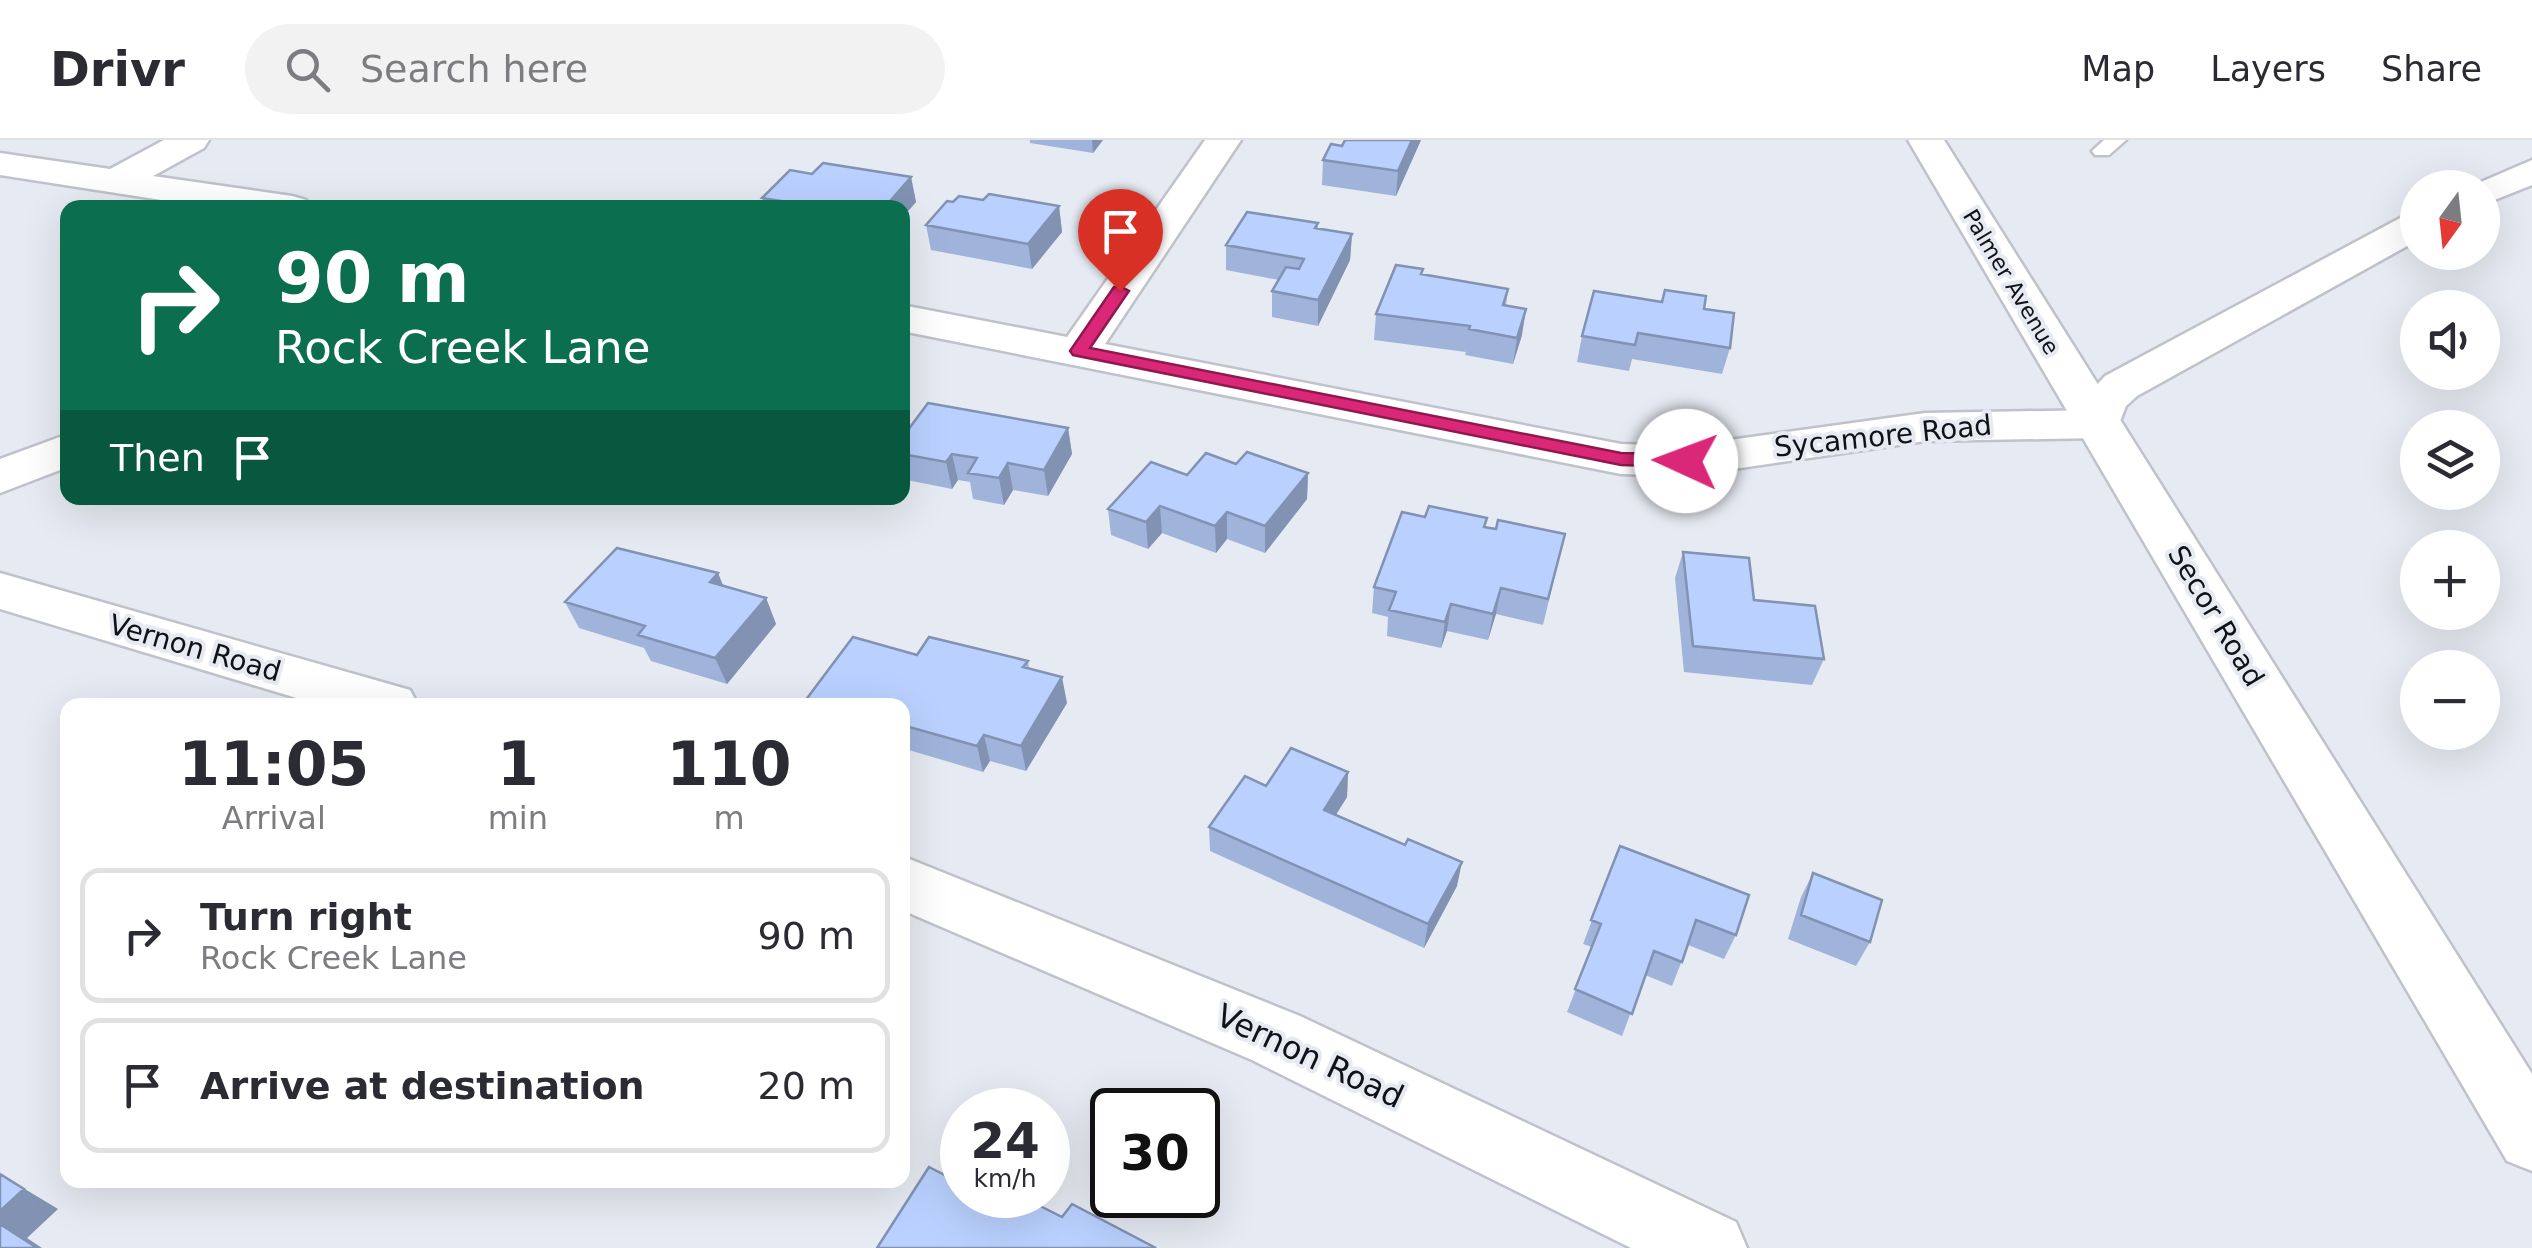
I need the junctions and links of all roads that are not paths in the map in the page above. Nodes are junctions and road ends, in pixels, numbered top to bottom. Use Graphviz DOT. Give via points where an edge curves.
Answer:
graph roads {
  1 [pos="191,140"];
  2 [pos="1222,140"];
  3 [pos="1926,140"];
  4 [pos="0,164"];
  5 [pos="2532,171"];
  6 [pos="116,182"];
  7 [pos="2500,186"];
  8 [pos="238,200"];
  9 [pos="2400,234"];
  10 [pos="910,319"];
  11 [pos="1079,351"];
  12 [pos="2098,424"];
  13 [pos="60,452"];
  14 [pos="0,477"];
  15 [pos="0,592"];
  16 [pos="366,698"];
  17 [pos="910,885"];
  18 [pos="2532,1138"];
  19 [pos="1710,1248"];
  1 -- 6 [label="street"];
  2 -- 11 [label="street"];
  3 -- 12 [label="street, Palmer Avenue"];
  4 -- 6 [label="street"];
  5 -- 7 [label="street"];
  6 -- 8 [label="street"];
  9 -- 12 [label="street" via="2121,386 2105,400"];
  10 -- 11 [label="street, Sycamore Road"];
  11 -- 12 [label="street, Sycamore Road" via="1621,459 1686,461 1925,427"];
  12 -- 18 [label="street, Secor Road"];
  13 -- 14 [label="street"];
  15 -- 16 [label="street, Vernon Road"];
  17 -- 19 [label="street, Vernon Road" via="1276,1038"];
}
